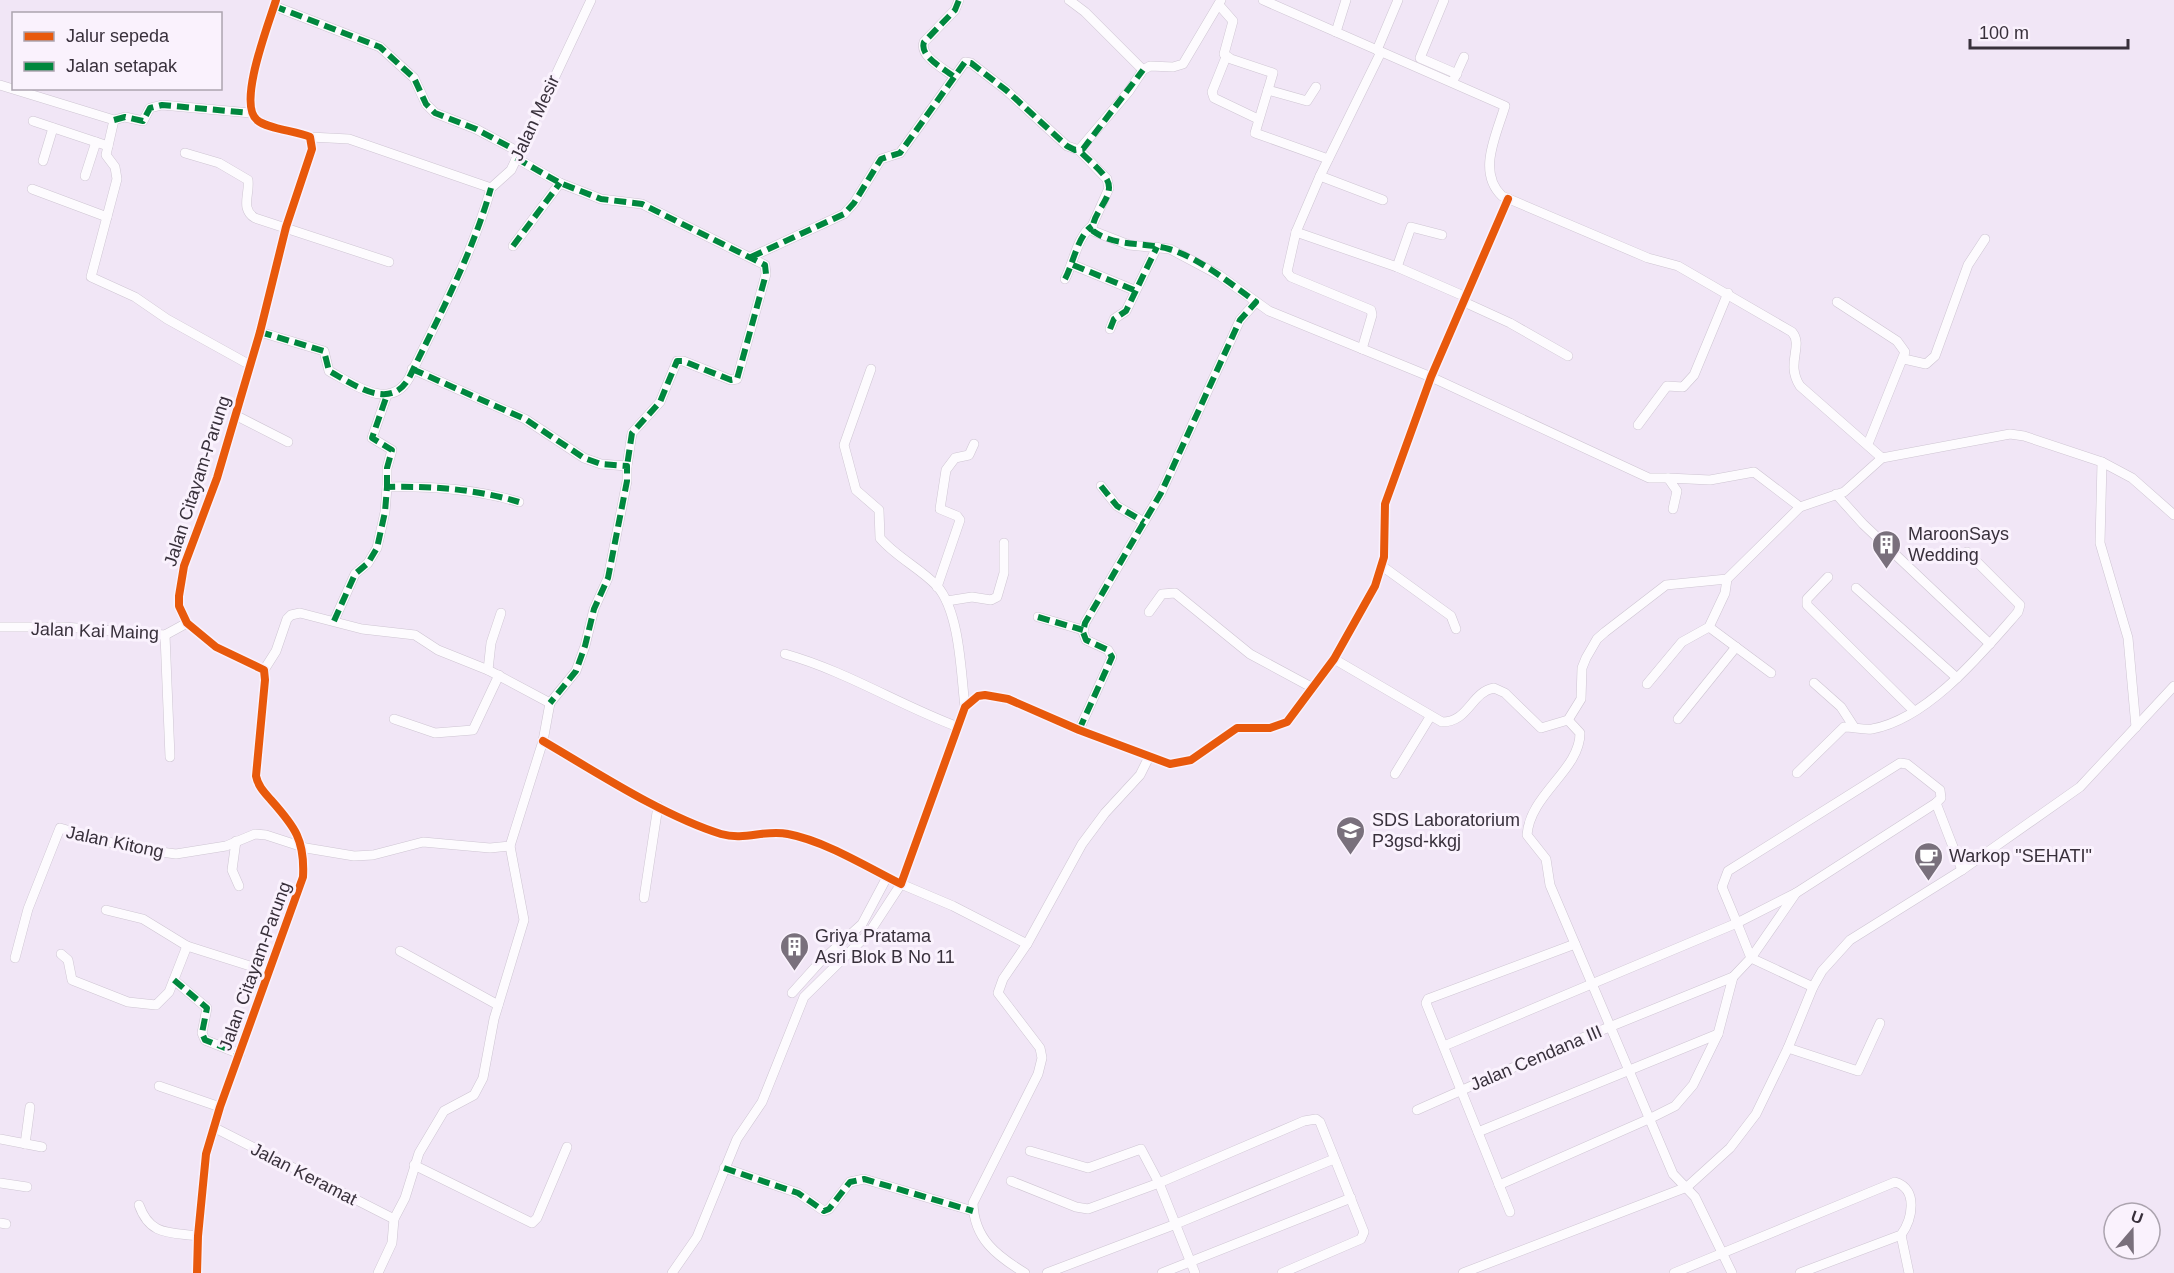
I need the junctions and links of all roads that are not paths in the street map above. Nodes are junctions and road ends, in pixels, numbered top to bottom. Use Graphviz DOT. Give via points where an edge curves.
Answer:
graph roads {
  1 [pos="591,0"];
  2 [pos="959,0"];
  3 [pos="1069,0"];
  4 [pos="1263,0"];
  5 [pos="1346,0"];
  6 [pos="1398,0"];
  7 [pos="1444,0"];
  8 [pos="1220,2"];
  9 [pos="275,3"];
  10 [pos="1336,32"];
  11 [pos="1379,51"];
  12 [pos="1226,57"];
  13 [pos="1464,57"];
  14 [pos="1143,70"];
  15 [pos="953,76"];
  16 [pos="1455,78"];
  17 [pos="1316,87"];
  18 [pos="16,90"];
  19 [pos="1268,90"];
  20 [pos="251,113"];
  21 [pos="1258,119"];
  22 [pos="114,120"];
  23 [pos="33,121"];
  24 [pos="53,128"];
  25 [pos="310,136"];
  26 [pos="96,142"];
  27 [pos="108,146"];
  28 [pos="1079,150"];
  29 [pos="185,153"];
  30 [pos="517,155"];
  31 [pos="1328,159"];
  32 [pos="43,161"];
  33 [pos="85,176"];
  34 [pos="1320,176"];
  35 [pos="560,183"];
  36 [pos="491,188"];
  37 [pos="32,189"];
  38 [pos="1508,199"];
  39 [pos="1383,200"];
  40 [pos="106,217"];
  41 [pos="286,226"];
  42 [pos="1092,226"];
  43 [pos="1296,232"];
  44 [pos="1442,235"];
  45 [pos="1985,239"];
  46 [pos="513,246"];
  47 [pos="1157,247"];
  48 [pos="751,256"];
  49 [pos="389,262"];
  50 [pos="1073,265"];
  51 [pos="1397,267"];
  52 [pos="1065,279"];
  53 [pos="1134,290"];
  54 [pos="1728,293"];
  55 [pos="1465,299"];
  56 [pos="1256,302"];
  57 [pos="1837,302"];
  58 [pos="1110,329"];
  59 [pos="260,332"];
  60 [pos="1362,349"];
  61 [pos="1568,356"];
  62 [pos="1904,359"];
  63 [pos="250,365"];
  64 [pos="412,369"];
  65 [pos="871,369"];
  66 [pos="1431,377"];
  67 [pos="387,395"];
  68 [pos="235,415"];
  69 [pos="1638,425"];
  70 [pos="288,442"];
  71 [pos="974,444"];
  72 [pos="1868,444"];
  73 [pos="1882,459"];
  74 [pos="2102,462"];
  75 [pos="627,466"];
  76 [pos="1668,478"];
  77 [pos="1101,486"];
  78 [pos="387,487"];
  79 [pos="1836,494"];
  80 [pos="519,502"];
  81 [pos="1800,507"];
  82 [pos="1673,509"];
  83 [pos="2174,515"];
  84 [pos="1144,522"];
  85 [pos="1004,543"];
  86 [pos="1967,552"];
  87 [pos="1382,566"];
  88 [pos="1828,576"];
  89 [pos="1728,579"];
  90 [pos="937,587"];
  91 [pos="1856,588"];
  92 [pos="947,601"];
  93 [pos="1149,612"];
  94 [pos="501,613"];
  95 [pos="1038,617"];
  96 [pos="334,621"];
  97 [pos="187,623"];
  98 [pos="0,627"];
  99 [pos="1709,627"];
  100 [pos="1456,629"];
  101 [pos="1083,630"];
  102 [pos="165,635"];
  103 [pos="1990,644"];
  104 [pos="1736,647"];
  105 [pos="785,654"];
  106 [pos="1334,659"];
  107 [pos="264,670"];
  108 [pos="488,670"];
  109 [pos="1772,673"];
  110 [pos="499,675"];
  111 [pos="1957,678"];
  112 [pos="1814,682"];
  113 [pos="1647,684"];
  114 [pos="2174,686"];
  115 [pos="1313,688"];
  116 [pos="550,703"];
  117 [pos="965,707"];
  118 [pos="1914,711"];
  119 [pos="1430,717"];
  120 [pos="394,719"];
  121 [pos="1678,719"];
  122 [pos="1568,720"];
  123 [pos="958,727"];
  124 [pos="1854,727"];
  125 [pos="2136,727"];
  126 [pos="1079,730"];
  127 [pos="543,741"];
  128 [pos="1149,756"];
  129 [pos="170,757"];
  130 [pos="1797,773"];
  131 [pos="1395,774"];
  132 [pos="1936,803"];
  133 [pos="658,806"];
  134 [pos="237,841"];
  135 [pos="510,846"];
  136 [pos="302,847"];
  137 [pos="1962,870"];
  138 [pos="887,877"];
  139 [pos="901,884"];
  140 [pos="239,886"];
  141 [pos="1796,893"];
  142 [pos="644,898"];
  143 [pos="106,910"];
  144 [pos="1737,923"];
  145 [pos="1027,944"];
  146 [pos="1575,944"];
  147 [pos="188,946"];
  148 [pos="400,951"];
  149 [pos="61,954"];
  150 [pos="15,958"];
  151 [pos="1751,958"];
  152 [pos="269,972"];
  153 [pos="1733,977"];
  154 [pos="174,980"];
  155 [pos="1589,987"];
  156 [pos="1813,987"];
  157 [pos="792,993"];
  158 [pos="498,1005"];
  159 [pos="1880,1023"];
  160 [pos="1610,1026"];
  161 [pos="1718,1034"];
  162 [pos="1444,1046"];
  163 [pos="1788,1048"];
  164 [pos="240,1054"];
  165 [pos="1630,1071"];
  166 [pos="159,1086"];
  167 [pos="1461,1090"];
  168 [pos="30,1107"];
  169 [pos="220,1107"];
  170 [pos="1417,1110"];
  171 [pos="1651,1118"];
  172 [pos="215,1128"];
  173 [pos="1478,1132"];
  174 [pos="0,1139"];
  175 [pos="25,1144"];
  176 [pos="42,1147"];
  177 [pos="567,1147"];
  178 [pos="1030,1151"];
  179 [pos="1334,1158"];
  180 [pos="414,1164"];
  181 [pos="724,1168"];
  182 [pos="1011,1181"];
  183 [pos="0,1183"];
  184 [pos="1159,1183"];
  185 [pos="1499,1185"];
  186 [pos="27,1187"];
  187 [pos="1687,1187"];
  188 [pos="1351,1198"];
  189 [pos="139,1205"];
  190 [pos="973,1211"];
  191 [pos="1510,1212"];
  192 [pos="394,1219"];
  193 [pos="1176,1224"];
  194 [pos="1901,1235"];
  195 [pos="198,1236"];
  196 [pos="1725,1254"];
  197 [pos="1190,1262"];
  198 [pos="197,1273"];
  199 [pos="378,1273"];
  200 [pos="672,1273"];
  201 [pos="1025,1273"];
  202 [pos="1047,1273"];
  203 [pos="1162,1273"];
  204 [pos="1195,1273"];
  205 [pos="1282,1273"];
  206 [pos="1465,1273"];
  207 [pos="1674,1273"];
  208 [pos="1732,1273"];
  209 [pos="1800,1273"];
  210 [pos="1909,1273"];
  1 -- 30 [label="street, Jalan Mesir"];
  2 -- 15 [label="street" via="955,10 922,47 924,53"];
  3 -- 14 [label="street"];
  4 -- 10 [label="street"];
  5 -- 10 [label="street"];
  6 -- 11 [label="street"];
  7 -- 16 [label="street" via="1420,58"];
  8 -- 12 [label="street" via="1233,21 1224,48"];
  8 -- 14 [label="street" via="1184,64"];
  9 -- 20 [label="street" via="254,72"];
  9 -- 30 [label="street" via="380,47 414,78 426,104 435,113 476,129"];
  10 -- 11 [label="street"];
  11 -- 16 [label="street"];
  11 -- 31 [label="street"];
  12 -- 19 [label="street" via="1271,71 1274,76"];
  12 -- 21 [label="street" via="1212,92 1214,98"];
  13 -- 16 [label="street"];
  14 -- 28 [label="street"];
  15 -- 28 [label="street" via="962,63 971,63 1067,146"];
  15 -- 48 [label="street" via="900,153 881,159 844,214"];
  16 -- 38 [label="street" via="1505,106 1488,168 1491,185"];
  17 -- 19 [label="street" via="1307,101"];
  18 -- 22 [label="street"];
  19 -- 21 [label="street"];
  20 -- 22 [label="street" via="162,105 150,108 143,121 125,117"];
  20 -- 25 [label="street" via="261,123"];
  21 -- 31 [label="street" via="1256,134"];
  22 -- 27 [label="street"];
  23 -- 24 [label="street"];
  24 -- 26 [label="street"];
  24 -- 32 [label="street"];
  25 -- 36 [label="street" via="349,139"];
  25 -- 41 [label="street, Jalan Citayam-Parung" via="312,148"];
  26 -- 27 [label="street"];
  26 -- 33 [label="street"];
  27 -- 40 [label="street" via="106,155 115,167 117,179"];
  28 -- 42 [label="street" via="1107,179 1109,188"];
  29 -- 41 [label="street" via="242,175 248,180 246,204 250,215"];
  30 -- 35 [label="street"];
  30 -- 36 [label="street, Jalan Mesir" via="511,170"];
  31 -- 34 [label="street"];
  34 -- 39 [label="street"];
  34 -- 43 [label="street"];
  35 -- 46 [label="street"];
  35 -- 48 [label="street" via="601,199 642,204"];
  36 -- 64 [label="street" via="481,225"];
  37 -- 40 [label="street"];
  38 -- 54 [label="street" via="1648,258 1678,266"];
  38 -- 55 [label="street"];
  40 -- 63 [label="street" via="91,277 135,297"];
  41 -- 49 [label="street"];
  41 -- 59 [label="street, Jalan Citayam-Parung"];
  42 -- 47 [label="street" via="1098,235 1129,245"];
  42 -- 50 [label="street" via="1082,237"];
  43 -- 51 [label="street"];
  43 -- 60 [label="street" via="1287,272 1371,310"];
  44 -- 51 [label="street" via="1411,226"];
  45 -- 62 [label="street" via="1968,265 1935,356 1926,364"];
  47 -- 53 [label="street"];
  47 -- 56 [label="street" via="1170,249 1219,275"];
  48 -- 75 [label="street" via="765,265 766,274 737,379 677,361 660,402 632,433"];
  50 -- 52 [label="street"];
  50 -- 53 [label="street"];
  51 -- 55 [label="street"];
  53 -- 58 [label="street" via="1126,311 1114,319"];
  54 -- 69 [label="street" via="1694,375 1683,387 1667,386"];
  54 -- 72 [label="street" via="1792,332 1797,341 1792,366 1795,378"];
  55 -- 61 [label="street"];
  55 -- 66 [label="street"];
  56 -- 60 [label="street" via="1279,316"];
  56 -- 84 [label="street" via="1240,320"];
  57 -- 62 [label="street" via="1897,341 1905,352"];
  59 -- 63 [label="street, Jalan Citayam-Parung"];
  59 -- 67 [label="street" via="324,351 329,371 372,394"];
  60 -- 66 [label="street"];
  62 -- 72 [label="street"];
  63 -- 68 [label="street, Jalan Citayam-Parung"];
  64 -- 67 [label="street" via="403,387"];
  64 -- 75 [label="street" via="525,419 584,458"];
  65 -- 90 [label="street" via="844,438 853,483 862,497 879,510 880,538"];
  66 -- 76 [label="street" via="1649,478"];
  66 -- 87 [label="street" via="1385,504"];
  67 -- 78 [label="street" via="372,438 392,450"];
  68 -- 70 [label="street"];
  68 -- 97 [label="street, Jalan Citayam-Parung" via="217,478 184,566 179,606"];
  71 -- 90 [label="street" via="969,455 955,458 946,470 940,508 960,520"];
  72 -- 73 [label="street"];
  73 -- 74 [label="street" via="2010,434"];
  73 -- 79 [label="street"];
  74 -- 83 [label="street" via="2132,478"];
  74 -- 125 [label="street" via="2100,543 2128,638"];
  75 -- 116 [label="street" via="608,578 594,609 576,671"];
  76 -- 81 [label="street" via="1710,480 1754,472"];
  76 -- 82 [label="street" via="1677,491"];
  77 -- 84 [label="street" via="1117,506"];
  78 -- 80 [label="street" via="466,489"];
  78 -- 96 [label="street" via="386,512 377,548 356,574"];
  79 -- 81 [label="street"];
  79 -- 103 [label="street"];
  81 -- 89 [label="street"];
  84 -- 101 [label="street"];
  85 -- 92 [label="street" via="1004,573 997,597"];
  86 -- 103 [label="street" via="2020,605"];
  87 -- 100 [label="street" via="1451,616"];
  87 -- 106 [label="street"];
  88 -- 118 [label="street" via="1808,598 1807,605"];
  89 -- 99 [label="street"];
  89 -- 122 [label="street" via="1666,585 1597,639 1582,668 1581,699"];
  90 -- 92 [label="street"];
  91 -- 111 [label="street"];
  92 -- 117 [label="street"];
  93 -- 115 [label="street" via="1162,594 1175,593 1241,648"];
  94 -- 108 [label="street" via="491,643"];
  95 -- 101 [label="street"];
  96 -- 107 [label="street" via="300,613 291,615"];
  96 -- 108 [label="street" via="362,629 415,635 438,650"];
  97 -- 102 [label="street, Jalan Kai Maing"];
  97 -- 107 [label="street" via="216,647"];
  98 -- 102 [label="street, Jalan Kai Maing" via="64,627"];
  99 -- 104 [label="street"];
  99 -- 113 [label="street" via="1682,642"];
  101 -- 126 [label="street" via="1086,640 1108,650 1112,657"];
  102 -- 129 [label="street"];
  103 -- 111 [label="street"];
  104 -- 109 [label="street"];
  104 -- 121 [label="street"];
  105 -- 123 [label="street" via="840,672 898,703"];
  106 -- 115 [label="street"];
  106 -- 119 [label="street"];
  107 -- 136 [label="street, Jalan Citayam-Parung" via="256,776 258,784 294,828"];
  108 -- 110 [label="street"];
  110 -- 116 [label="street"];
  110 -- 120 [label="street" via="473,730 435,733"];
  111 -- 118 [label="street"];
  112 -- 124 [label="street" via="1841,707"];
  114 -- 125 [label="street"];
  115 -- 128 [label="street" via="1280,727 1237,728 1182,763 1170,764"];
  116 -- 127 [label="street"];
  117 -- 123 [label="street"];
  117 -- 126 [label="street" via="978,696 996,696"];
  118 -- 124 [label="street" via="1885,726"];
  119 -- 122 [label="street" via="1442,722 1455,720 1482,693 1494,688 1505,693 1541,728"];
  119 -- 131 [label="street"];
  122 -- 146 [label="street" via="1580,733 1578,745 1543,794 1527,835 1546,859 1550,885"];
  123 -- 139 [label="street"];
  124 -- 130 [label="street" via="1844,727"];
  125 -- 137 [label="street" via="2080,787"];
  126 -- 128 [label="street"];
  127 -- 133 [label="street"];
  127 -- 135 [label="street"];
  128 -- 145 [label="street" via="1140,775 1082,844"];
  132 -- 137 [label="street"];
  132 -- 141 [label="street"];
  132 -- 144 [label="street" via="1941,798 1940,790 1907,764 1900,763 1728,871 1722,887"];
  133 -- 138 [label="street" via="732,837 772,832 810,840"];
  133 -- 142 [label="street"];
  134 -- 136 [label="street, Jalan Kitong" via="255,834 266,835"];
  134 -- 140 [label="street" via="232,870"];
  134 -- 150 [label="street, Jalan Kitong" via="187,854 154,853 60,828 28,909"];
  135 -- 136 [label="street, Jalan Kitong" via="423,842 364,856"];
  135 -- 158 [label="street" via="524,920"];
  136 -- 152 [label="street, Jalan Citayam-Parung" via="303,877"];
  137 -- 156 [label="street" via="1862,931 1822,971"];
  138 -- 139 [label="street"];
  138 -- 157 [label="street" via="862,924"];
  139 -- 145 [label="street"];
  139 -- 181 [label="street" via="869,933 804,997 762,1102 737,1139"];
  141 -- 144 [label="street"];
  141 -- 151 [label="street"];
  143 -- 147 [label="street" via="143,920"];
  144 -- 151 [label="street"];
  144 -- 155 [label="street"];
  145 -- 190 [label="street" via="998,993 1040,1048 1042,1058 1038,1074 973,1203"];
  146 -- 155 [label="street"];
  146 -- 162 [label="street" via="1428,999 1426,1006"];
  147 -- 152 [label="street"];
  147 -- 154 [label="street"];
  148 -- 158 [label="street"];
  149 -- 154 [label="street" via="68,960 72,980 128,1002 156,1005 165,998"];
  151 -- 153 [label="street"];
  151 -- 156 [label="street"];
  152 -- 164 [label="street, Jalan Citayam-Parung"];
  153 -- 160 [label="street, Jalan Cendana III"];
  153 -- 161 [label="street"];
  154 -- 164 [label="street" via="207,1008 202,1033 205,1040"];
  155 -- 160 [label="street"];
  155 -- 162 [label="street"];
  156 -- 163 [label="street"];
  158 -- 180 [label="street" via="480,1086 470,1099 444,1112"];
  159 -- 163 [label="street" via="1858,1071"];
  160 -- 165 [label="street"];
  160 -- 167 [label="street, Jalan Cendana III"];
  161 -- 165 [label="street"];
  161 -- 171 [label="street" via="1685,1097"];
  162 -- 167 [label="street"];
  163 -- 187 [label="street" via="1744,1131"];
  164 -- 169 [label="street, Jalan Citayam-Parung"];
  165 -- 171 [label="street"];
  165 -- 173 [label="street"];
  166 -- 169 [label="street"];
  167 -- 170 [label="street, Jalan Cendana III"];
  167 -- 173 [label="street"];
  168 -- 175 [label="street"];
  169 -- 172 [label="street, Jalan Citayam-Parung"];
  171 -- 185 [label="street"];
  171 -- 187 [label="street" via="1673,1174"];
  172 -- 192 [label="street, Jalan Keramat"];
  172 -- 195 [label="street, Jalan Citayam-Parung" via="204,1164"];
  173 -- 185 [label="street"];
  174 -- 175 [label="street"];
  175 -- 176 [label="street"];
  177 -- 180 [label="street" via="532,1224"];
  178 -- 184 [label="street" via="1088,1167 1141,1149"];
  179 -- 184 [label="street" via="1320,1122 1312,1119"];
  179 -- 188 [label="street"];
  179 -- 193 [label="street"];
  180 -- 192 [label="street" via="405,1198"];
  181 -- 190 [label="street" via="798,1193 824,1210 850,1182 864,1179"];
  181 -- 200 [label="street" via="703,1226"];
  182 -- 184 [label="street" via="1088,1209"];
  183 -- 186 [label="street"];
  184 -- 193 [label="street"];
  185 -- 191 [label="street"];
  187 -- 196 [label="street"];
  187 -- 206 [label="street"];
  188 -- 197 [label="street"];
  188 -- 205 [label="street" via="1364,1227 1361,1239"];
  189 -- 195 [label="street" via="148,1225 155,1229"];
  190 -- 201 [label="street" via="981,1236 990,1248"];
  192 -- 199 [label="street" via="392,1243"];
  193 -- 197 [label="street"];
  193 -- 202 [label="street"];
  194 -- 196 [label="street" via="1910,1220 1911,1200 1904,1187 1895,1182"];
  194 -- 209 [label="street"];
  194 -- 210 [label="street"];
  195 -- 198 [label="street, Jalan Citayam-Parung"];
  196 -- 207 [label="street"];
  196 -- 208 [label="street"];
  197 -- 203 [label="street"];
  197 -- 204 [label="street"];
}
